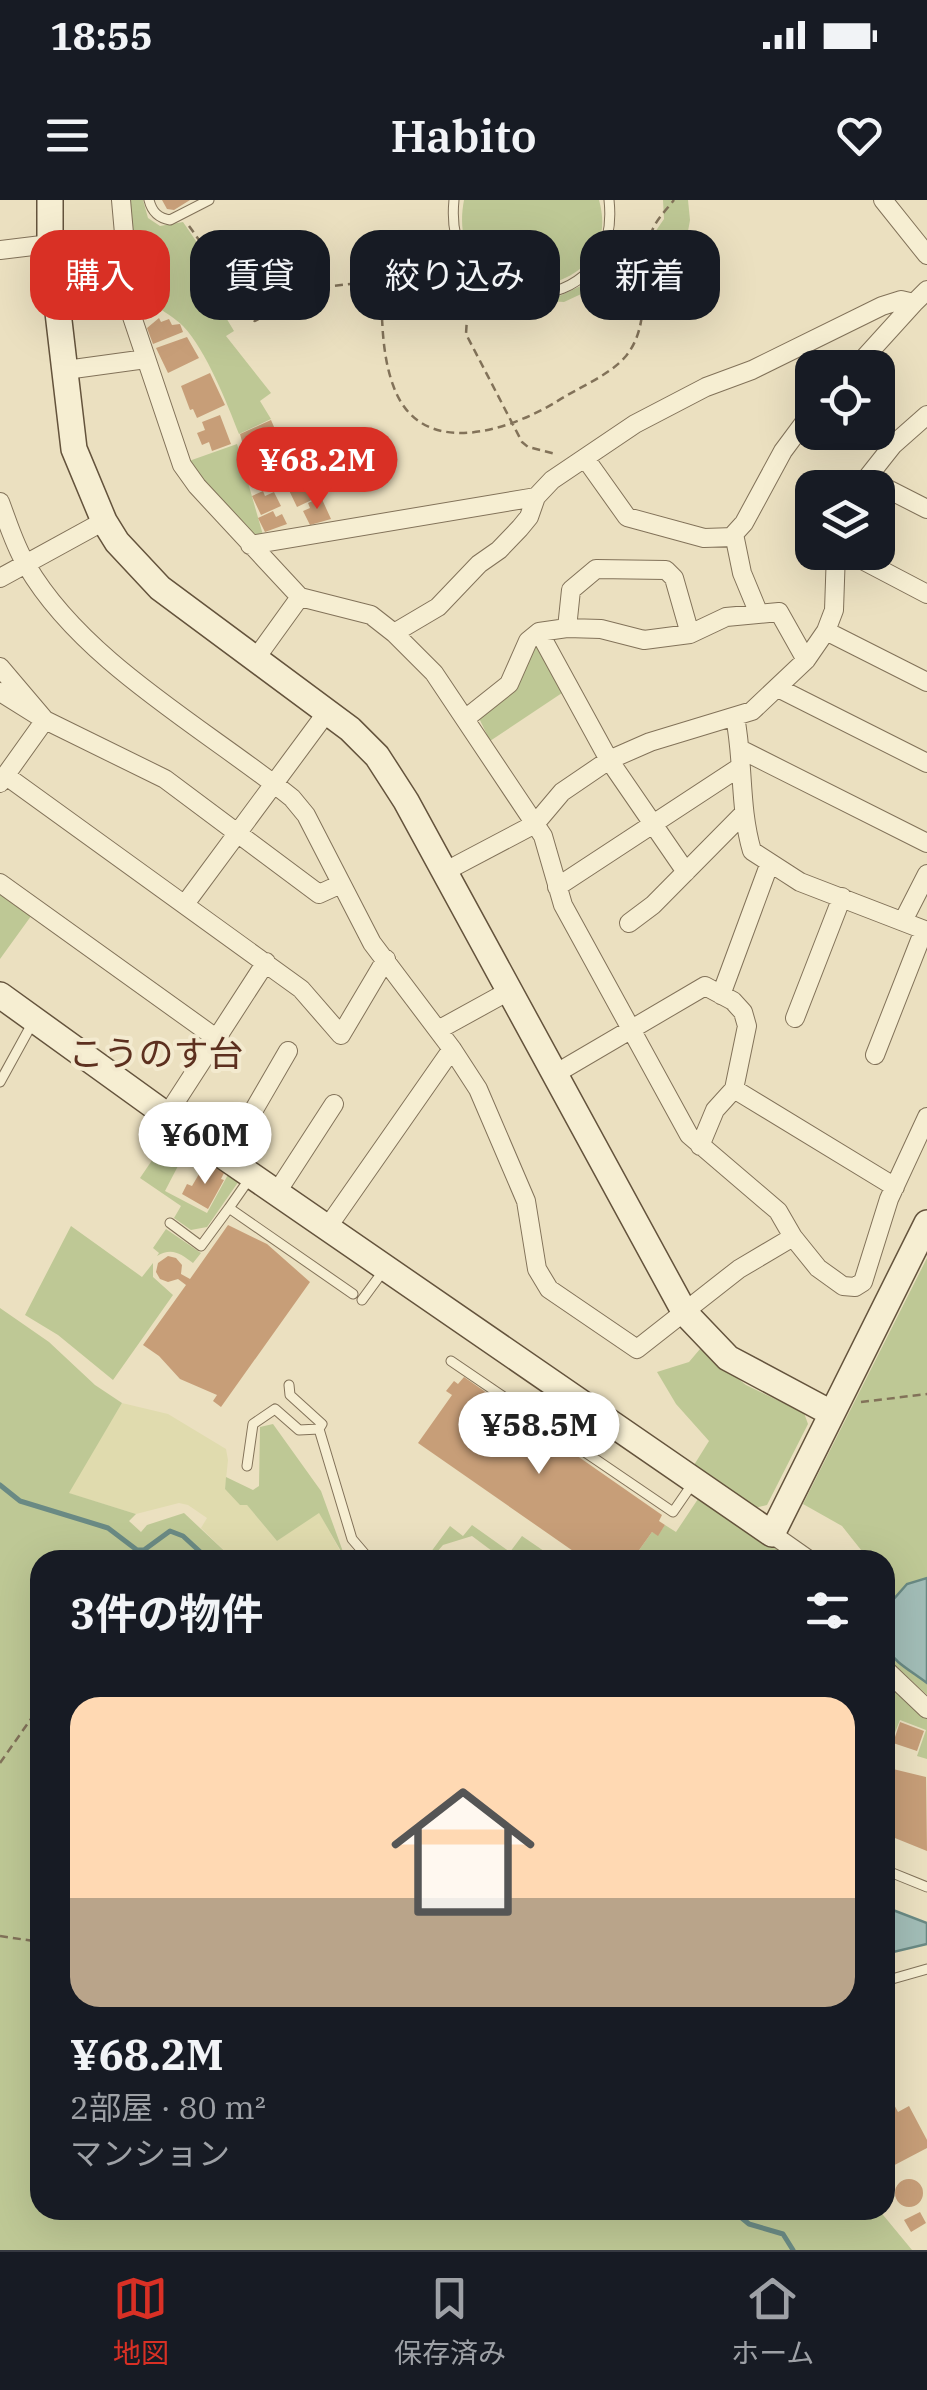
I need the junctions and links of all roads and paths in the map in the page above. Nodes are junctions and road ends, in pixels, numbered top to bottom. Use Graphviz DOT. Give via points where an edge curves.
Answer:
graph roads {
  1 [pos="50,200"];
  2 [pos="121,200"];
  3 [pos="149,200"];
  4 [pos="209,200"];
  5 [pos="454,200"];
  6 [pos="609,200"];
  7 [pos="674,200"];
  8 [pos="883,200"];
  9 [pos="182,216"];
  10 [pos="50,230"];
  11 [pos="454,230"];
  12 [pos="30,246"];
  13 [pos="0,250"];
  14 [pos="927,254"];
  15 [pos="350,284"];
  16 [pos="560,290"];
  17 [pos="921,296"];
  18 [pos="60,320"];
  19 [pos="383,320"];
  20 [pos="467,320"];
  21 [pos="872,350"];
  22 [pos="146,359"];
  23 [pos="66,370"];
  24 [pos="512,423"];
  25 [pos="923,423"];
  26 [pos="795,435"];
  27 [pos="585,458"];
  28 [pos="873,470"];
  29 [pos="895,496"];
  30 [pos="536,497"];
  31 [pos="0,502"];
  32 [pos="927,509"];
  33 [pos="104,521"];
  34 [pos="734,537"];
  35 [pos="250,545"];
  36 [pos="25,564"];
  37 [pos="835,570"];
  38 [pos="881,570"];
  39 [pos="0,578"];
  40 [pos="927,594"];
  41 [pos="300,597"];
  42 [pos="758,614"];
  43 [pos="567,628"];
  44 [pos="826,631"];
  45 [pos="540,632"];
  46 [pos="394,633"];
  47 [pos="690,634"];
  48 [pos="256,658"];
  49 [pos="806,660"];
  50 [pos="0,667"];
  51 [pos="927,682"];
  52 [pos="778,688"];
  53 [pos="0,692"];
  54 [pos="327,712"];
  55 [pos="735,717"];
  56 [pos="44,720"];
  57 [pos="465,720"];
  58 [pos="741,758"];
  59 [pos="609,760"];
  60 [pos="927,764"];
  61 [pos="2,779"];
  62 [pos="273,783"];
  63 [pos="744,813"];
  64 [pos="535,824"];
  65 [pos="654,824"];
  66 [pos="238,834"];
  67 [pos="927,843"];
  68 [pos="769,865"];
  69 [pos="444,872"];
  70 [pos="686,872"];
  71 [pos="927,874"];
  72 [pos="0,883"];
  73 [pos="341,884"];
  74 [pos="557,887"];
  75 [pos="842,897"];
  76 [pos="186,904"];
  77 [pos="903,921"];
  78 [pos="629,923"];
  79 [pos="926,930"];
  80 [pos="386,959"];
  81 [pos="266,962"];
  82 [pos="509,991"];
  83 [pos="722,994"];
  84 [pos="0,995"];
  85 [pos="795,1018"];
  86 [pos="34,1019"];
  87 [pos="438,1030"];
  88 [pos="633,1030"];
  89 [pos="216,1038"];
  90 [pos="452,1049"];
  91 [pos="288,1051"];
  92 [pos="874,1056"];
  93 [pos="555,1074"];
  94 [pos="0,1082"];
  95 [pos="734,1089"];
  96 [pos="334,1104"];
  97 [pos="167,1115"];
  98 [pos="927,1117"];
  99 [pos="700,1146"];
  100 [pos="226,1158"];
  101 [pos="252,1176"];
  102 [pos="895,1187"];
  103 [pos="276,1192"];
  104 [pos="228,1208"];
  105 [pos="170,1223"];
  106 [pos="927,1223"];
  107 [pos="327,1228"];
  108 [pos="792,1237"];
  109 [pos="385,1268"];
  110 [pos="684,1313"];
  111 [pos="451,1361"];
  112 [pos="290,1385"];
  113 [pos="927,1394"];
  114 [pos="580,1402"];
  115 [pos="841,1408"];
  116 [pos="319,1429"];
  117 [pos="559,1433"];
  118 [pos="248,1466"];
  119 [pos="695,1481"];
  120 [pos="772,1534"];
  121 [pos="362,1550"];
  122 [pos="795,1550"];
  123 [pos="895,1679"];
  124 [pos="927,1709"];
  125 [pos="30,1720"];
  126 [pos="0,1763"];
  127 [pos="895,1874"];
  128 [pos="927,1887"];
  129 [pos="0,1936"];
  130 [pos="30,1940"];
  131 [pos="927,1969"];
  132 [pos="895,1978"];
  1 -- 10 [label="street"];
  2 -- 22 [label="street" via="124,293"];
  3 -- 9 [label="lane" via="162,218"];
  4 -- 9 [label="lane"];
  5 -- 11 [label="lane"];
  6 -- 16 [label="lane" via="602,253 587,274"];
  7 -- 24 [label="path" via="652,230 641,321 625,356"];
  8 -- 14 [label="street"];
  9 -- 15 [label="path" via="227,297 247,319 269,315 296,292"];
  12 -- 13 [label="street"];
  17 -- 21 [label="street"];
  17 -- 27 [label="street" via="882,306 706,387"];
  18 -- 23 [label="street"];
  19 -- 24 [label="path" via="393,386 425,423 458,434"];
  20 -- 24 [label="path" via="466,334"];
  22 -- 23 [label="street"];
  22 -- 35 [label="street" via="182,465"];
  23 -- 33 [label="street" via="74,449"];
  24 -- 27 [label="path" via="528,447"];
  25 -- 28 [label="street"];
  26 -- 34 [label="street"];
  27 -- 30 [label="street"];
  27 -- 34 [label="street" via="627,517 704,538"];
  29 -- 32 [label="street"];
  30 -- 35 [label="street"];
  30 -- 46 [label="street" via="529,517 499,550 438,607"];
  31 -- 36 [label="street"];
  33 -- 36 [label="street"];
  33 -- 48 [label="street" via="160,588"];
  34 -- 42 [label="street"];
  35 -- 41 [label="street"];
  36 -- 39 [label="street"];
  36 -- 62 [label="street" via="64,616 105,655"];
  37 -- 44 [label="street"];
  38 -- 40 [label="street"];
  41 -- 46 [label="street" via="371,616"];
  41 -- 48 [label="street"];
  42 -- 47 [label="street" via="726,617"];
  42 -- 49 [label="street" via="779,612"];
  43 -- 45 [label="street"];
  43 -- 47 [label="street" via="644,640"];
  43 -- 47 [label="street" via="571,590 596,569 666,570"];
  44 -- 49 [label="street"];
  44 -- 51 [label="street"];
  45 -- 57 [label="street" via="528,641 509,684"];
  45 -- 59 [label="street"];
  46 -- 57 [label="street" via="434,673"];
  48 -- 54 [label="street"];
  49 -- 52 [label="street"];
  50 -- 56 [label="street"];
  52 -- 55 [label="street"];
  52 -- 60 [label="street"];
  53 -- 56 [label="street"];
  54 -- 62 [label="street"];
  54 -- 69 [label="street" via="386,767"];
  55 -- 58 [label="street"];
  55 -- 59 [label="street"];
  56 -- 61 [label="street"];
  56 -- 66 [label="street" via="165,779"];
  57 -- 64 [label="street"];
  58 -- 63 [label="street"];
  58 -- 65 [label="street"];
  58 -- 67 [label="street"];
  59 -- 64 [label="street" via="562,792"];
  59 -- 65 [label="street"];
  61 -- 76 [label="street"];
  62 -- 66 [label="street"];
  62 -- 73 [label="street" via="306,816"];
  63 -- 68 [label="street" via="752,851"];
  63 -- 70 [label="street"];
  64 -- 69 [label="street"];
  64 -- 74 [label="street"];
  65 -- 70 [label="street"];
  65 -- 74 [label="street"];
  66 -- 73 [label="street" via="319,894"];
  66 -- 76 [label="street"];
  68 -- 75 [label="street"];
  68 -- 83 [label="street"];
  69 -- 82 [label="street"];
  70 -- 78 [label="street"];
  71 -- 77 [label="street"];
  72 -- 89 [label="street"];
  73 -- 80 [label="street"];
  74 -- 88 [label="street"];
  75 -- 77 [label="street"];
  75 -- 85 [label="street"];
  76 -- 81 [label="street"];
  77 -- 79 [label="street"];
  79 -- 92 [label="street"];
  80 -- 81 [label="street" via="342,1036 302,989"];
  80 -- 87 [label="street"];
  81 -- 89 [label="street"];
  82 -- 87 [label="street"];
  82 -- 93 [label="street"];
  83 -- 88 [label="street" via="694,989"];
  83 -- 95 [label="street" via="743,1012 746,1026"];
  84 -- 86 [label="street"];
  86 -- 94 [label="lane"];
  86 -- 97 [label="street"];
  87 -- 90 [label="street"];
  88 -- 93 [label="street"];
  88 -- 99 [label="street"];
  89 -- 97 [label="street"];
  90 -- 107 [label="street"];
  90 -- 110 [label="street" via="478,1090 526,1201 536,1269 549,1289 637,1348"];
  91 -- 100 [label="street"];
  93 -- 110 [label="street"];
  95 -- 99 [label="street" via="715,1110"];
  95 -- 102 [label="street"];
  96 -- 103 [label="street"];
  97 -- 100 [label="street"];
  98 -- 102 [label="street"];
  99 -- 108 [label="street" via="778,1211"];
  100 -- 101 [label="street"];
  101 -- 103 [label="street"];
  101 -- 104 [label="lane"];
  102 -- 108 [label="street" via="863,1282 855,1287 818,1268"];
  103 -- 107 [label="street"];
  104 -- 105 [label="lane" via="202,1246"];
  104 -- 109 [label="lane" via="358,1297"];
  106 -- 115 [label="street"];
  107 -- 109 [label="street"];
  108 -- 110 [label="street"];
  109 -- 114 [label="street"];
  110 -- 115 [label="street" via="728,1358"];
  111 -- 117 [label="lane"];
  112 -- 116 [label="lane" via="290,1395 320,1420"];
  113 -- 115 [label="path"];
  114 -- 117 [label="lane"];
  114 -- 119 [label="street"];
  115 -- 120 [label="street"];
  116 -- 118 [label="lane" via="299,1430 274,1409 253,1424"];
  116 -- 121 [label="lane" via="352,1538"];
  117 -- 119 [label="lane" via="674,1512"];
  119 -- 120 [label="street"];
  120 -- 122 [label="street"];
  123 -- 124 [label="street"];
  125 -- 126 [label="path"];
  127 -- 128 [label="lane"];
  129 -- 130 [label="path"];
  131 -- 132 [label="lane"];
}
